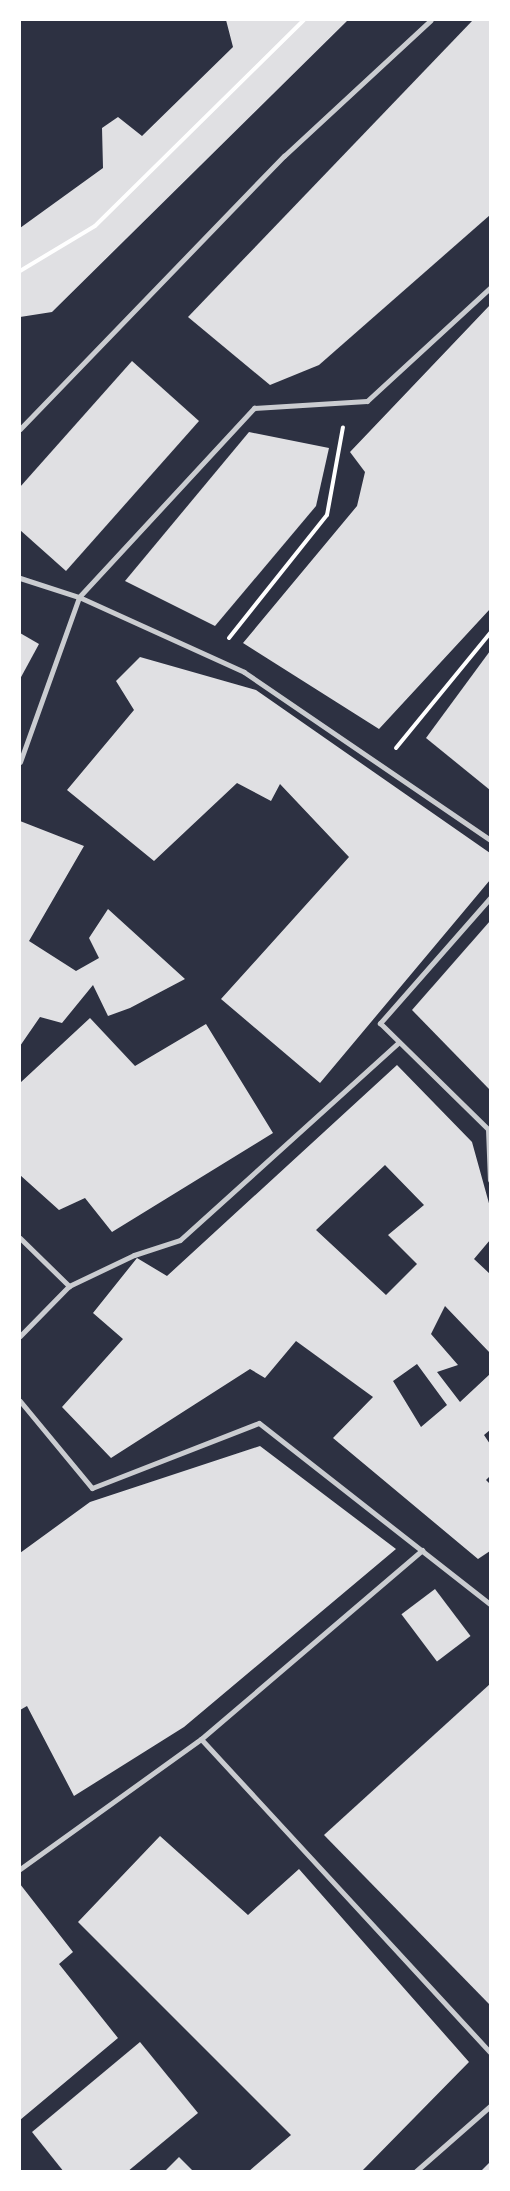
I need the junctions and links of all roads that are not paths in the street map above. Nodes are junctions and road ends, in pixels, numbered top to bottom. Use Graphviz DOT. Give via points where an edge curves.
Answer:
graph roads {
  1 [pos="431,20"];
  2 [pos="490,288"];
  3 [pos="20,429"];
  4 [pos="20,578"];
  5 [pos="79,597"];
  6 [pos="20,762"];
  7 [pos="490,840"];
  8 [pos="490,898"];
  9 [pos="399,1042"];
  10 [pos="490,1180"];
  11 [pos="20,1238"];
  12 [pos="69,1286"];
  13 [pos="20,1336"];
  14 [pos="20,1401"];
  15 [pos="422,1550"];
  16 [pos="490,1604"];
  17 [pos="201,1739"];
  18 [pos="20,1869"];
  19 [pos="490,2052"];
  20 [pos="490,2106"];
  21 [pos="415,2172"];
  1 -- 3 [label="street" via="284,156"];
  2 -- 5 [label="street" via="367,401 254,408"];
  4 -- 5 [label="street"];
  5 -- 6 [label="street"];
  5 -- 7 [label="street" via="244,672"];
  8 -- 9 [label="street" via="380,1023"];
  9 -- 10 [label="street" via="488,1129"];
  9 -- 12 [label="street" via="180,1240 134,1255"];
  11 -- 12 [label="street"];
  12 -- 13 [label="street"];
  14 -- 15 [label="street" via="92,1488 260,1423"];
  15 -- 16 [label="street"];
  15 -- 17 [label="street"];
  17 -- 18 [label="street"];
  17 -- 19 [label="street"];
  20 -- 21 [label="street"];
}
